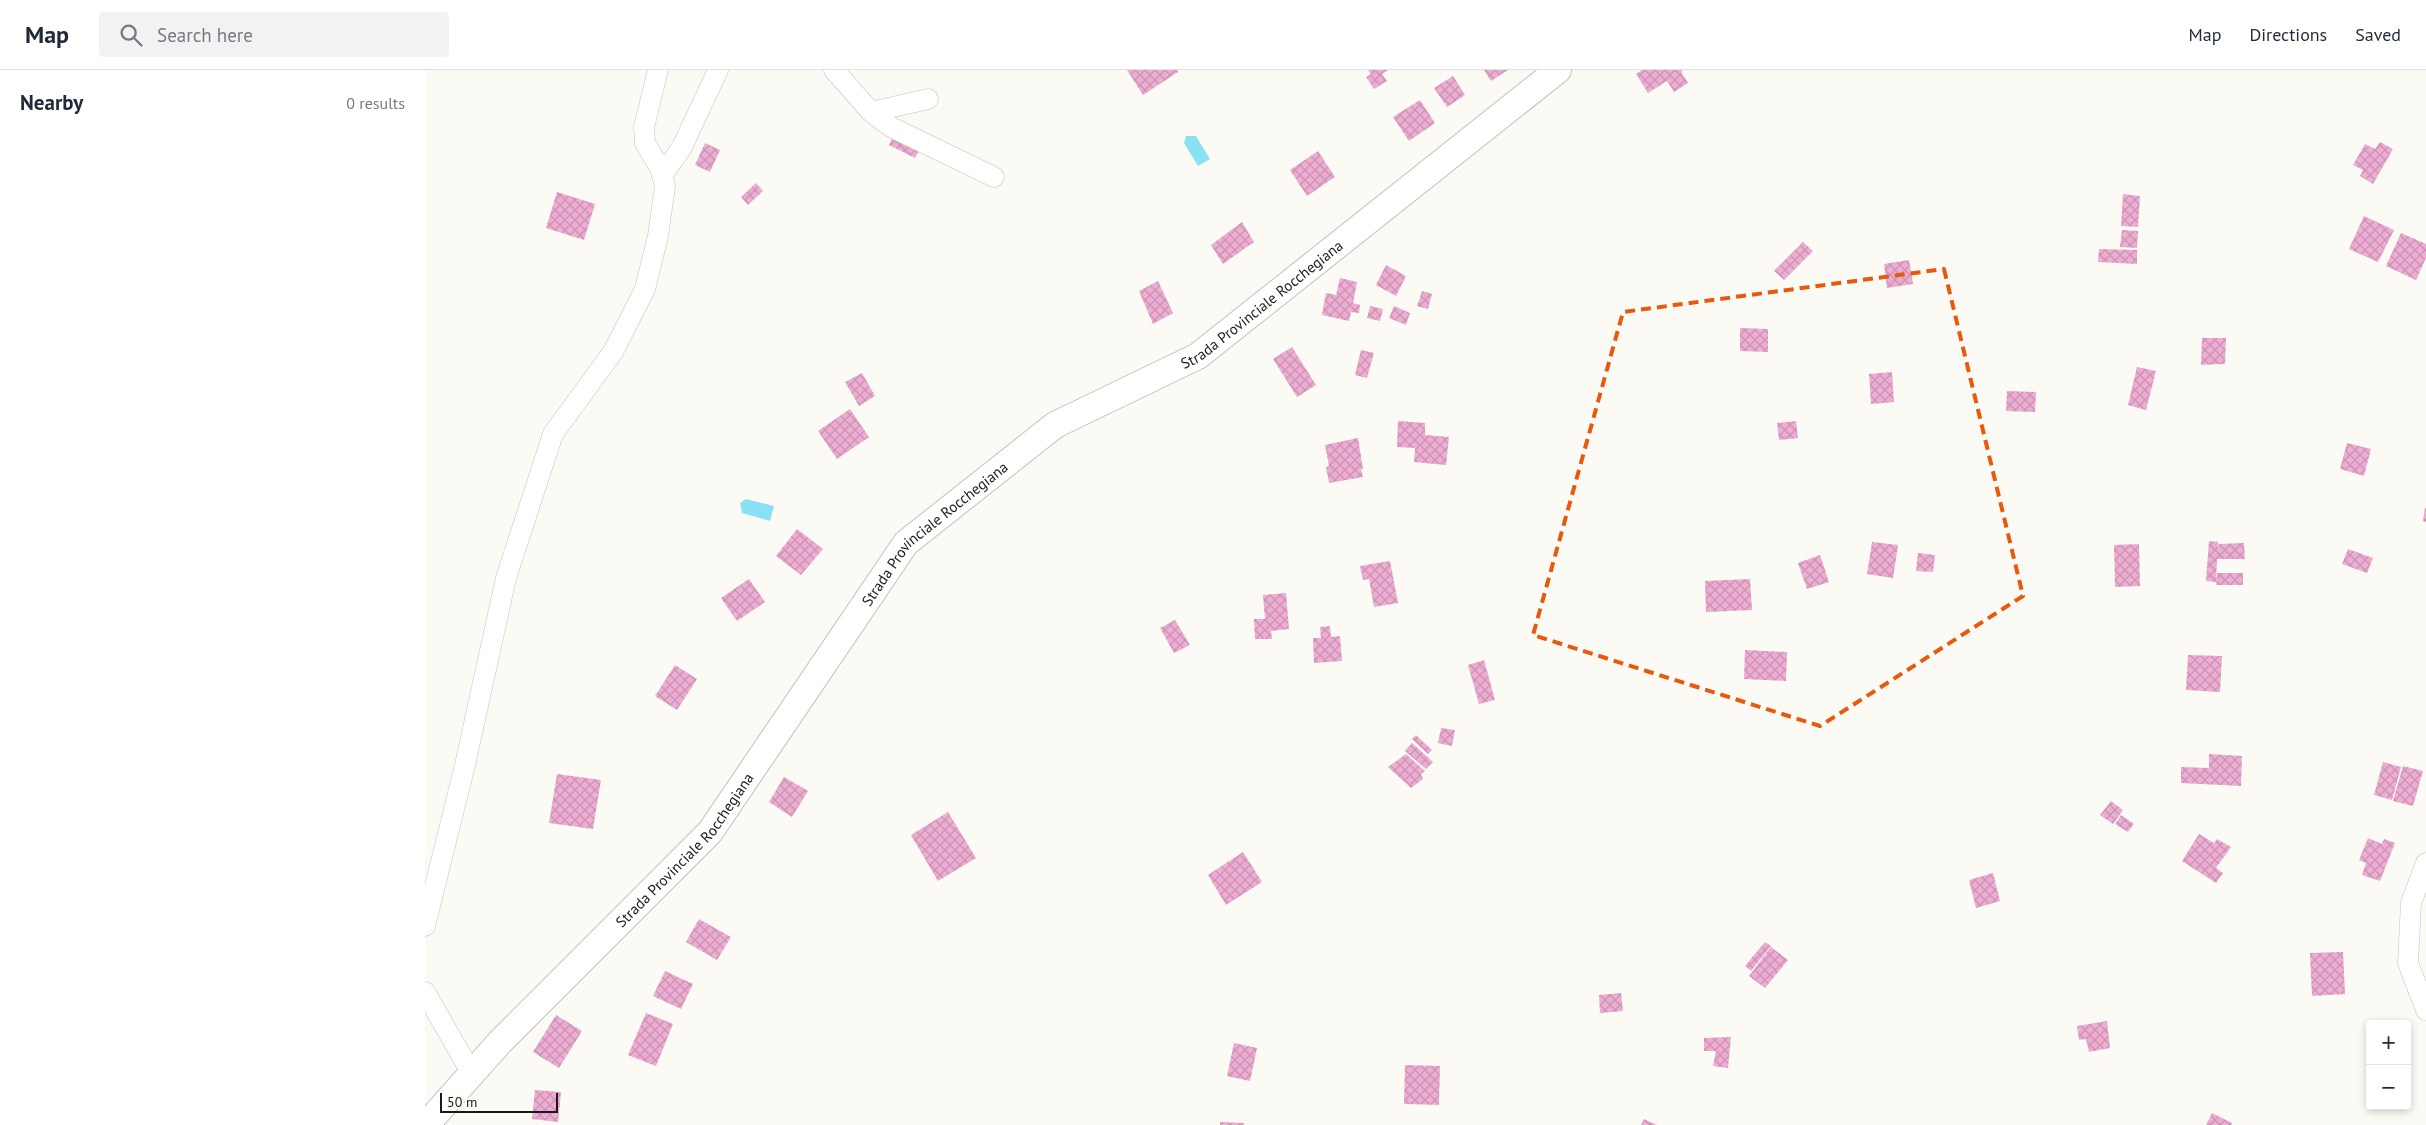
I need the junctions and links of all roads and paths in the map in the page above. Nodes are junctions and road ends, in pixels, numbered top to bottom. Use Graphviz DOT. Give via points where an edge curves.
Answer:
graph roads {
  1 [pos="658,70"];
  2 [pos="719,70"];
  3 [pos="834,70"];
  4 [pos="1558,70"];
  5 [pos="928,99"];
  6 [pos="871,112"];
  7 [pos="662,176"];
  8 [pos="994,177"];
  9 [pos="2426,863"];
  10 [pos="425,926"];
  11 [pos="425,992"];
  12 [pos="2426,1010"];
  13 [pos="471,1074"];
  14 [pos="426,1125"];
  1 -- 7 [label="street" via="644,127 645,143"];
  2 -- 7 [label="street" via="682,147"];
  3 -- 6 [label="street"];
  4 -- 13 [label="main road, Strada Provinciale Rocchegiana" via="1198,356 1055,425 907,543 709,832"];
  5 -- 6 [label="street"];
  6 -- 8 [label="street" via="891,127"];
  7 -- 10 [label="street" via="665,186 658,236 645,289 613,352 553,434 506,578"];
  9 -- 12 [label="street" via="2411,903 2408,962"];
  11 -- 13 [label="street"];
  13 -- 14 [label="main road, Strada Provinciale Rocchegiana"];
}
